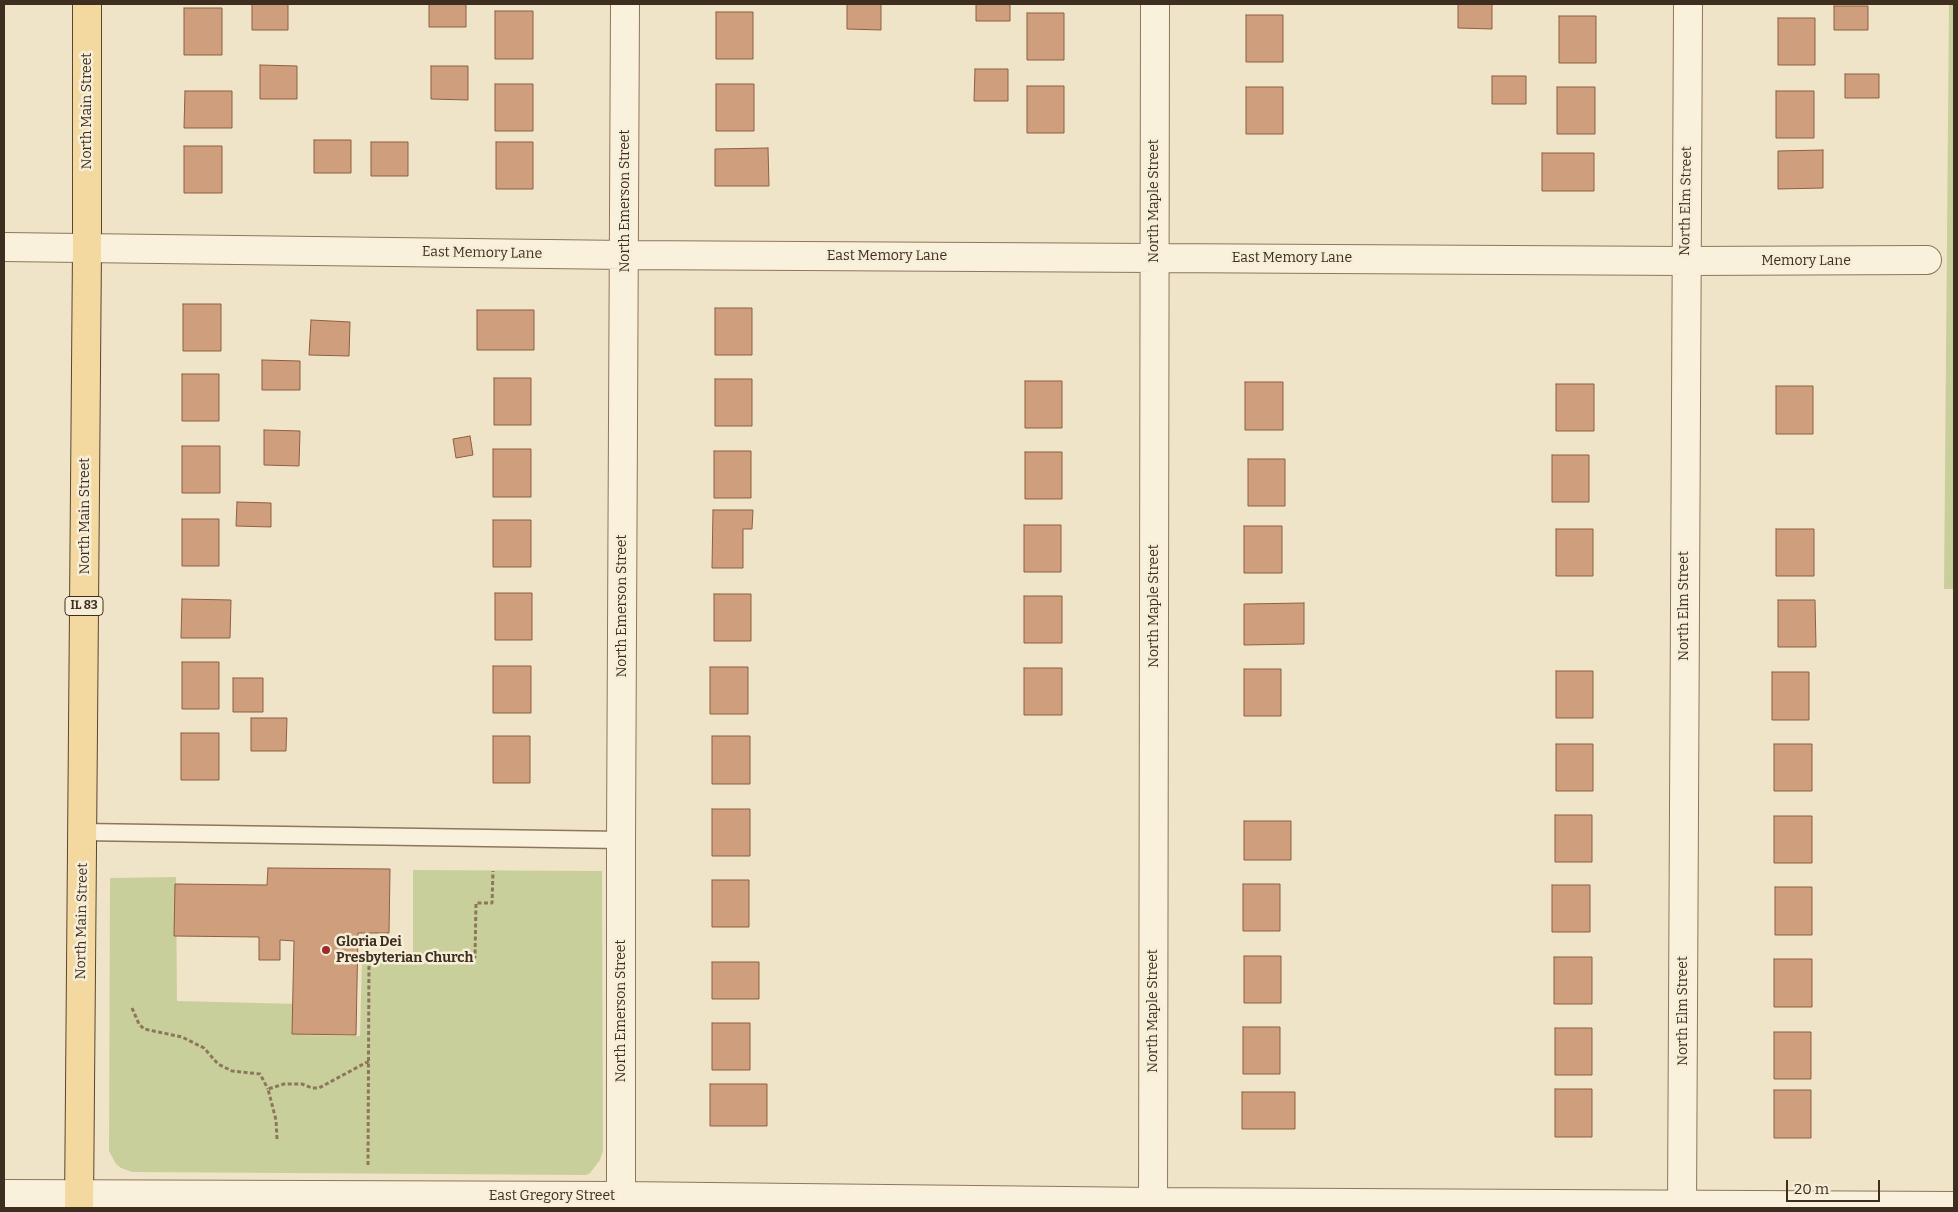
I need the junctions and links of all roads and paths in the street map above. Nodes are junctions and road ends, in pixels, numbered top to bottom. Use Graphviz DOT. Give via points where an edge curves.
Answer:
graph roads {
  1 [pos="87,4"];
  2 [pos="625,4"];
  3 [pos="1155,4"];
  4 [pos="1688,4"];
  5 [pos="4,247"];
  6 [pos="87,248"];
  7 [pos="625,254"];
  8 [pos="1154,257"];
  9 [pos="1927,260"];
  10 [pos="1686,261"];
  11 [pos="82,832"];
  12 [pos="621,840"];
  13 [pos="493,871"];
  14 [pos="132,1008"];
  15 [pos="369,1061"];
  16 [pos="268,1089"];
  17 [pos="277,1139"];
  18 [pos="368,1173"];
  19 [pos="4,1194"];
  20 [pos="79,1201"];
  21 [pos="621,1202"];
  22 [pos="1153,1205"];
  23 [pos="1954,1206"];
  24 [pos="1682,1207"];
  1 -- 6 [label="main road, North Main Street / IL 83"];
  2 -- 7 [label="street, North Emerson Street"];
  3 -- 8 [label="street, North Maple Street"];
  4 -- 10 [label="street, North Elm Street"];
  5 -- 6 [label="street, East Memory Lane"];
  6 -- 7 [label="street, East Memory Lane"];
  6 -- 11 [label="main road, North Main Street / IL 83"];
  7 -- 8 [label="street, East Memory Lane"];
  7 -- 12 [label="street, North Emerson Street"];
  8 -- 10 [label="street, East Memory Lane"];
  8 -- 22 [label="street, North Maple Street"];
  9 -- 10 [label="street, Memory Lane"];
  10 -- 24 [label="street, North Elm Street"];
  11 -- 12 [label="lane"];
  11 -- 20 [label="main road, North Main Street / IL 83"];
  12 -- 21 [label="street, North Emerson Street"];
  13 -- 15 [label="path" via="492,903 476,903 475,957 369,956"];
  14 -- 16 [label="path" via="144,1029 189,1040 204,1048 218,1064 234,1072 260,1074"];
  15 -- 16 [label="path" via="319,1088 284,1084"];
  15 -- 18 [label="path"];
  16 -- 17 [label="path"];
  19 -- 20 [label="street, East Gregory Street"];
  20 -- 21 [label="street, East Gregory Street"];
  21 -- 22 [label="street, East Gregory Street"];
  22 -- 24 [label="street, East Gregory Street"];
  23 -- 24 [label="street, East Gregory Street"];
}
